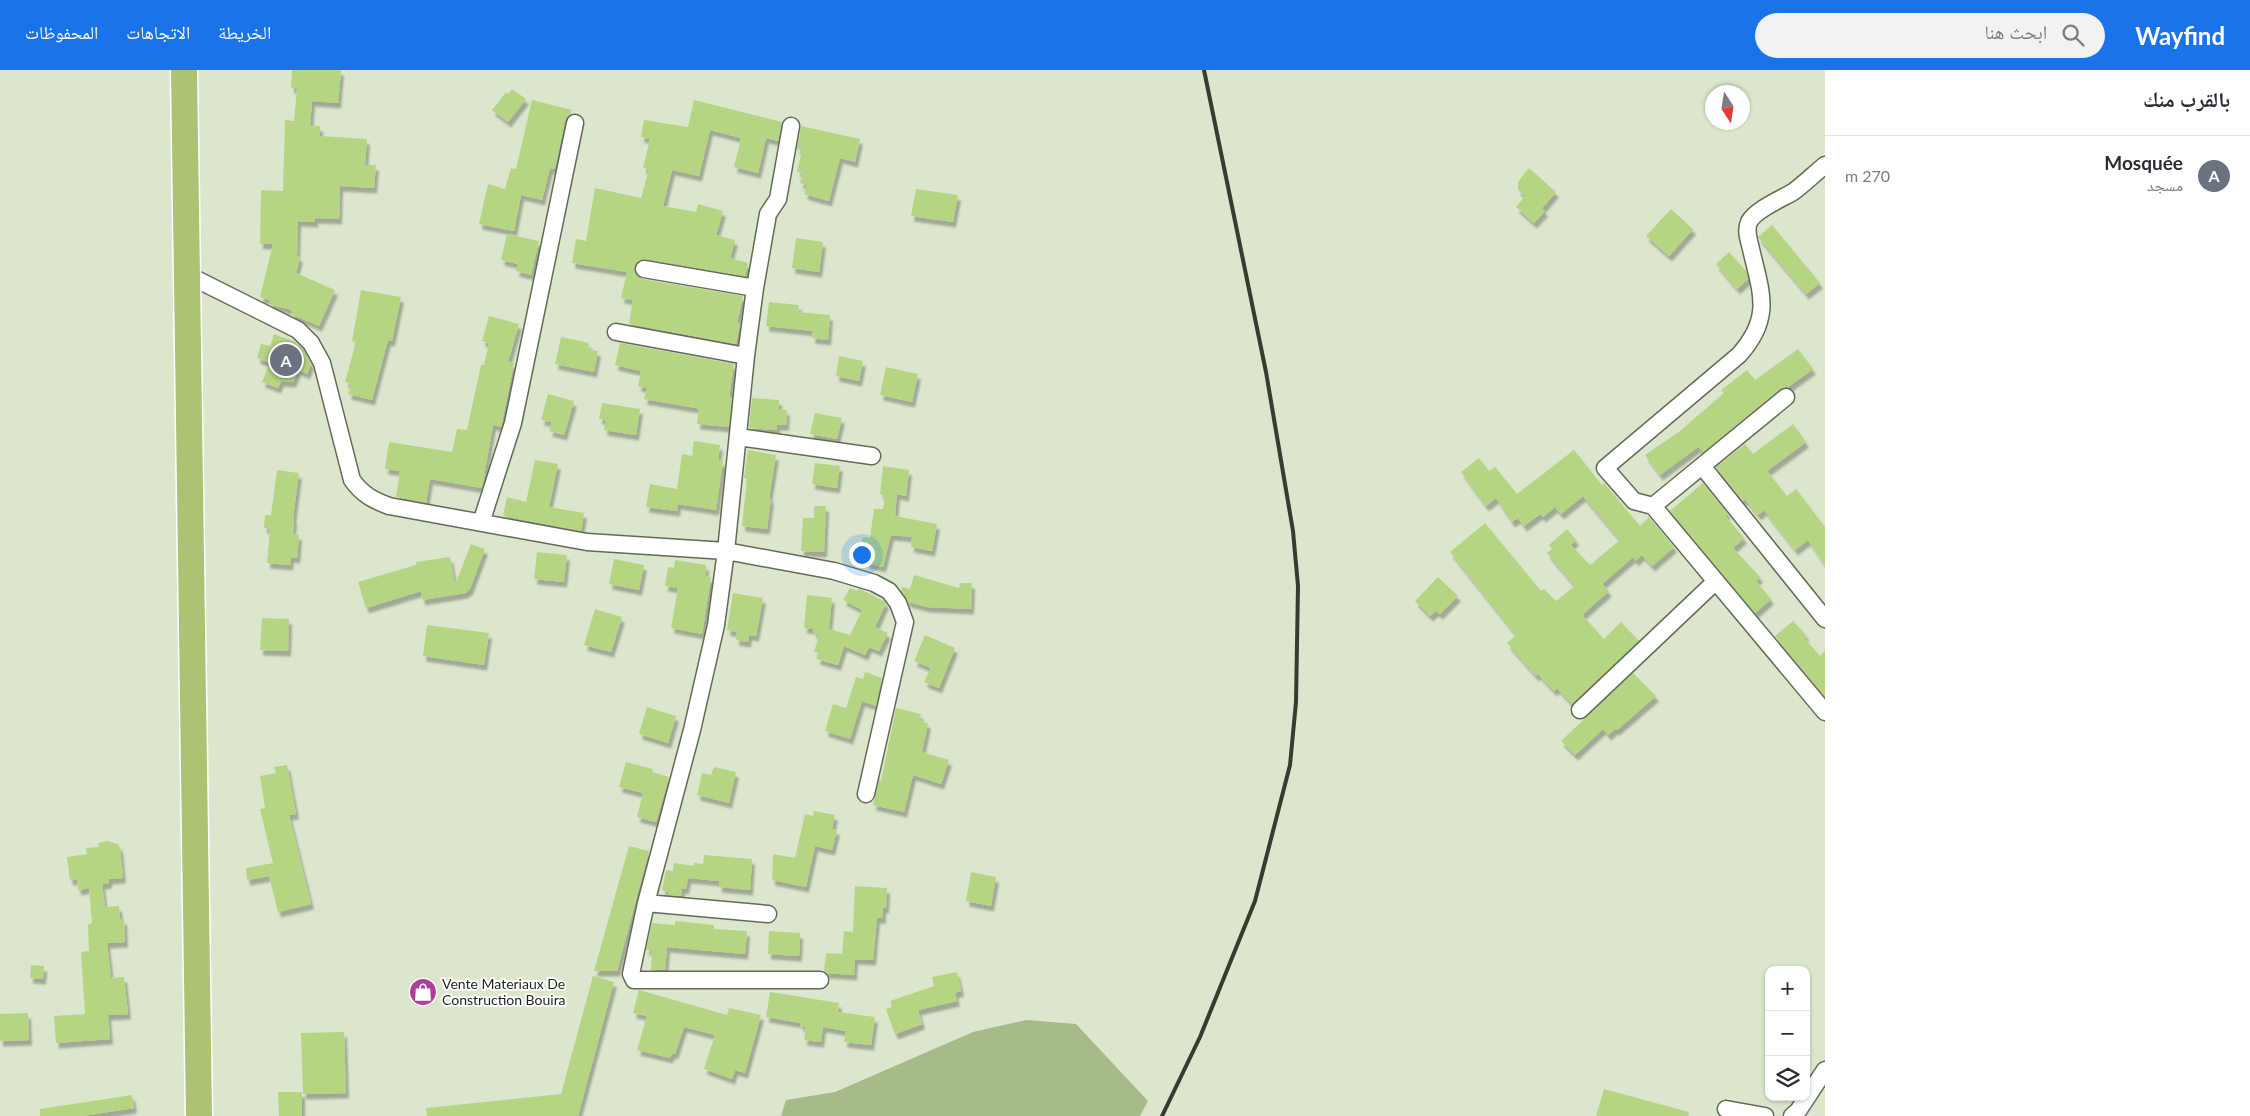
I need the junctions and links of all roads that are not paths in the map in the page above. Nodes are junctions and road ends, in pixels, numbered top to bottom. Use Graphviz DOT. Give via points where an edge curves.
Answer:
graph roads {
  1 [pos="184,70"];
  2 [pos="575,123"];
  3 [pos="790,126"];
  4 [pos="1825,165"];
  5 [pos="644,269"];
  6 [pos="186,274"];
  7 [pos="755,288"];
  8 [pos="616,332"];
  9 [pos="746,356"];
  10 [pos="1786,397"];
  11 [pos="738,437"];
  12 [pos="872,456"];
  13 [pos="1702,466"];
  14 [pos="1653,506"];
  15 [pos="481,522"];
  16 [pos="726,551"];
  17 [pos="1716,581"];
  18 [pos="1825,619"];
  19 [pos="1580,710"];
  20 [pos="1825,712"];
  21 [pos="866,794"];
  22 [pos="646,903"];
  23 [pos="768,914"];
  24 [pos="820,980"];
  25 [pos="1825,1070"];
  26 [pos="1726,1109"];
  27 [pos="199,1116"];
  28 [pos="1765,1116"];
  29 [pos="1792,1116"];
  1 -- 6 [label="main road"];
  2 -- 15 [label="street" via="512,423"];
  3 -- 7 [label="street" via="778,199 768,214"];
  4 -- 14 [label="street" via="1749,222 1747,235 1761,287 1762,308 1757,332 1748,345 1605,468 1634,501"];
  5 -- 7 [label="street"];
  6 -- 15 [label="street" via="298,330 311,342 322,363 352,480 361,492 389,506"];
  6 -- 27 [label="main road"];
  7 -- 9 [label="street"];
  8 -- 9 [label="street"];
  9 -- 11 [label="street"];
  10 -- 13 [label="street"];
  11 -- 12 [label="street"];
  11 -- 16 [label="street"];
  13 -- 14 [label="street"];
  13 -- 18 [label="street"];
  14 -- 17 [label="street"];
  15 -- 16 [label="street" via="588,542"];
  16 -- 21 [label="street" via="834,571 874,583 889,591 898,603 905,622"];
  16 -- 22 [label="street" via="706,671"];
  17 -- 19 [label="street"];
  17 -- 20 [label="street"];
  22 -- 23 [label="street"];
  22 -- 24 [label="street" via="631,974 634,980"];
  25 -- 29 [label="street"];
  26 -- 28 [label="street"];
}
